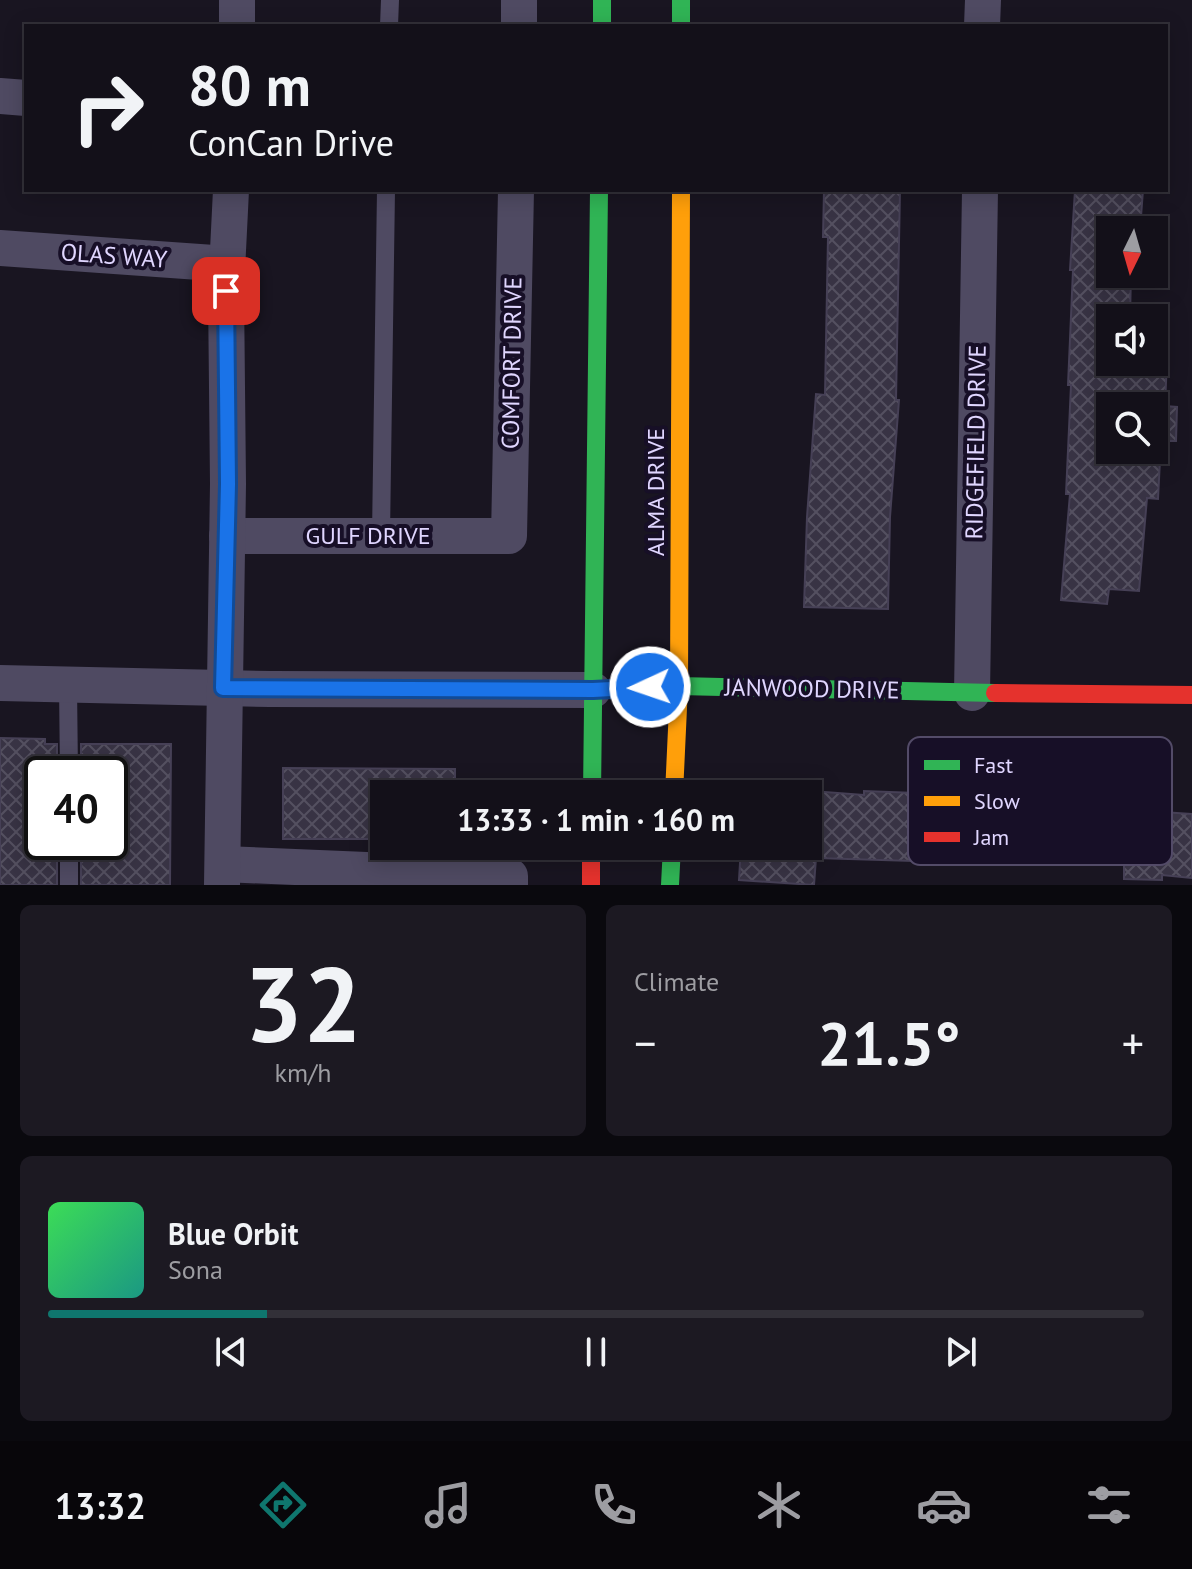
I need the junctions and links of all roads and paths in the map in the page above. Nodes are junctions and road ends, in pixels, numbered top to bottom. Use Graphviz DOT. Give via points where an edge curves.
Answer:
graph roads {
  1 [pos="237,0"];
  2 [pos="390,0"];
  3 [pos="519,0"];
  4 [pos="602,0"];
  5 [pos="681,0"];
  6 [pos="983,0"];
  7 [pos="237,24"];
  8 [pos="389,24"];
  9 [pos="519,24"];
  10 [pos="602,24"];
  11 [pos="681,24"];
  12 [pos="982,24"];
  13 [pos="0,96"];
  14 [pos="24,98"];
  15 [pos="231,192"];
  16 [pos="386,192"];
  17 [pos="516,192"];
  18 [pos="599,192"];
  19 [pos="681,192"];
  20 [pos="980,192"];
  21 [pos="0,248"];
  22 [pos="228,264"];
  23 [pos="381,535"];
  24 [pos="227,536"];
  25 [pos="509,536"];
  26 [pos="0,683"];
  27 [pos="68,685"];
  28 [pos="679,686"];
  29 [pos="223,688"];
  30 [pos="593,690"];
  31 [pos="972,693"];
  32 [pos="1192,695"];
  33 [pos="69,756"];
  34 [pos="592,780"];
  35 [pos="675,780"];
  36 [pos="69,860"];
  37 [pos="591,860"];
  38 [pos="671,860"];
  39 [pos="223,875"];
  40 [pos="377,878"];
  41 [pos="510,881"];
  42 [pos="69,885"];
  43 [pos="591,885"];
  44 [pos="670,885"];
  1 -- 7 [label="street"];
  2 -- 8 [label="lane"];
  3 -- 9 [label="street"];
  4 -- 10 [label="main road"];
  5 -- 11 [label="main road"];
  6 -- 12 [label="street"];
  13 -- 14 [label="street"];
  15 -- 22 [label="street"];
  16 -- 23 [label="lane"];
  17 -- 25 [label="street, COMFORT DRIVE"];
  18 -- 30 [label="main road"];
  19 -- 28 [label="main road, ALMA DRIVE"];
  20 -- 31 [label="street, RIDGEFIELD DRIVE"];
  21 -- 22 [label="street, OLAS WAY"];
  22 -- 24 [label="street"];
  23 -- 24 [label="street, GULF DRIVE"];
  23 -- 25 [label="street, GULF DRIVE"];
  24 -- 29 [label="street"];
  26 -- 27 [label="street, JANWOOD DRIVE"];
  27 -- 29 [label="street, JANWOOD DRIVE"];
  27 -- 33 [label="lane"];
  28 -- 30 [label="main road, JANWOOD DRIVE"];
  28 -- 31 [label="main road, JANWOOD DRIVE"];
  28 -- 35 [label="main road, ALMA DRIVE"];
  29 -- 30 [label="street, JANWOOD DRIVE"];
  29 -- 39 [label="street"];
  30 -- 34 [label="main road"];
  31 -- 32 [label="main road, JANWOOD DRIVE"];
  36 -- 42 [label="lane"];
  37 -- 43 [label="main road"];
  38 -- 44 [label="main road"];
  39 -- 40 [label="street"];
  40 -- 41 [label="street"];
}
